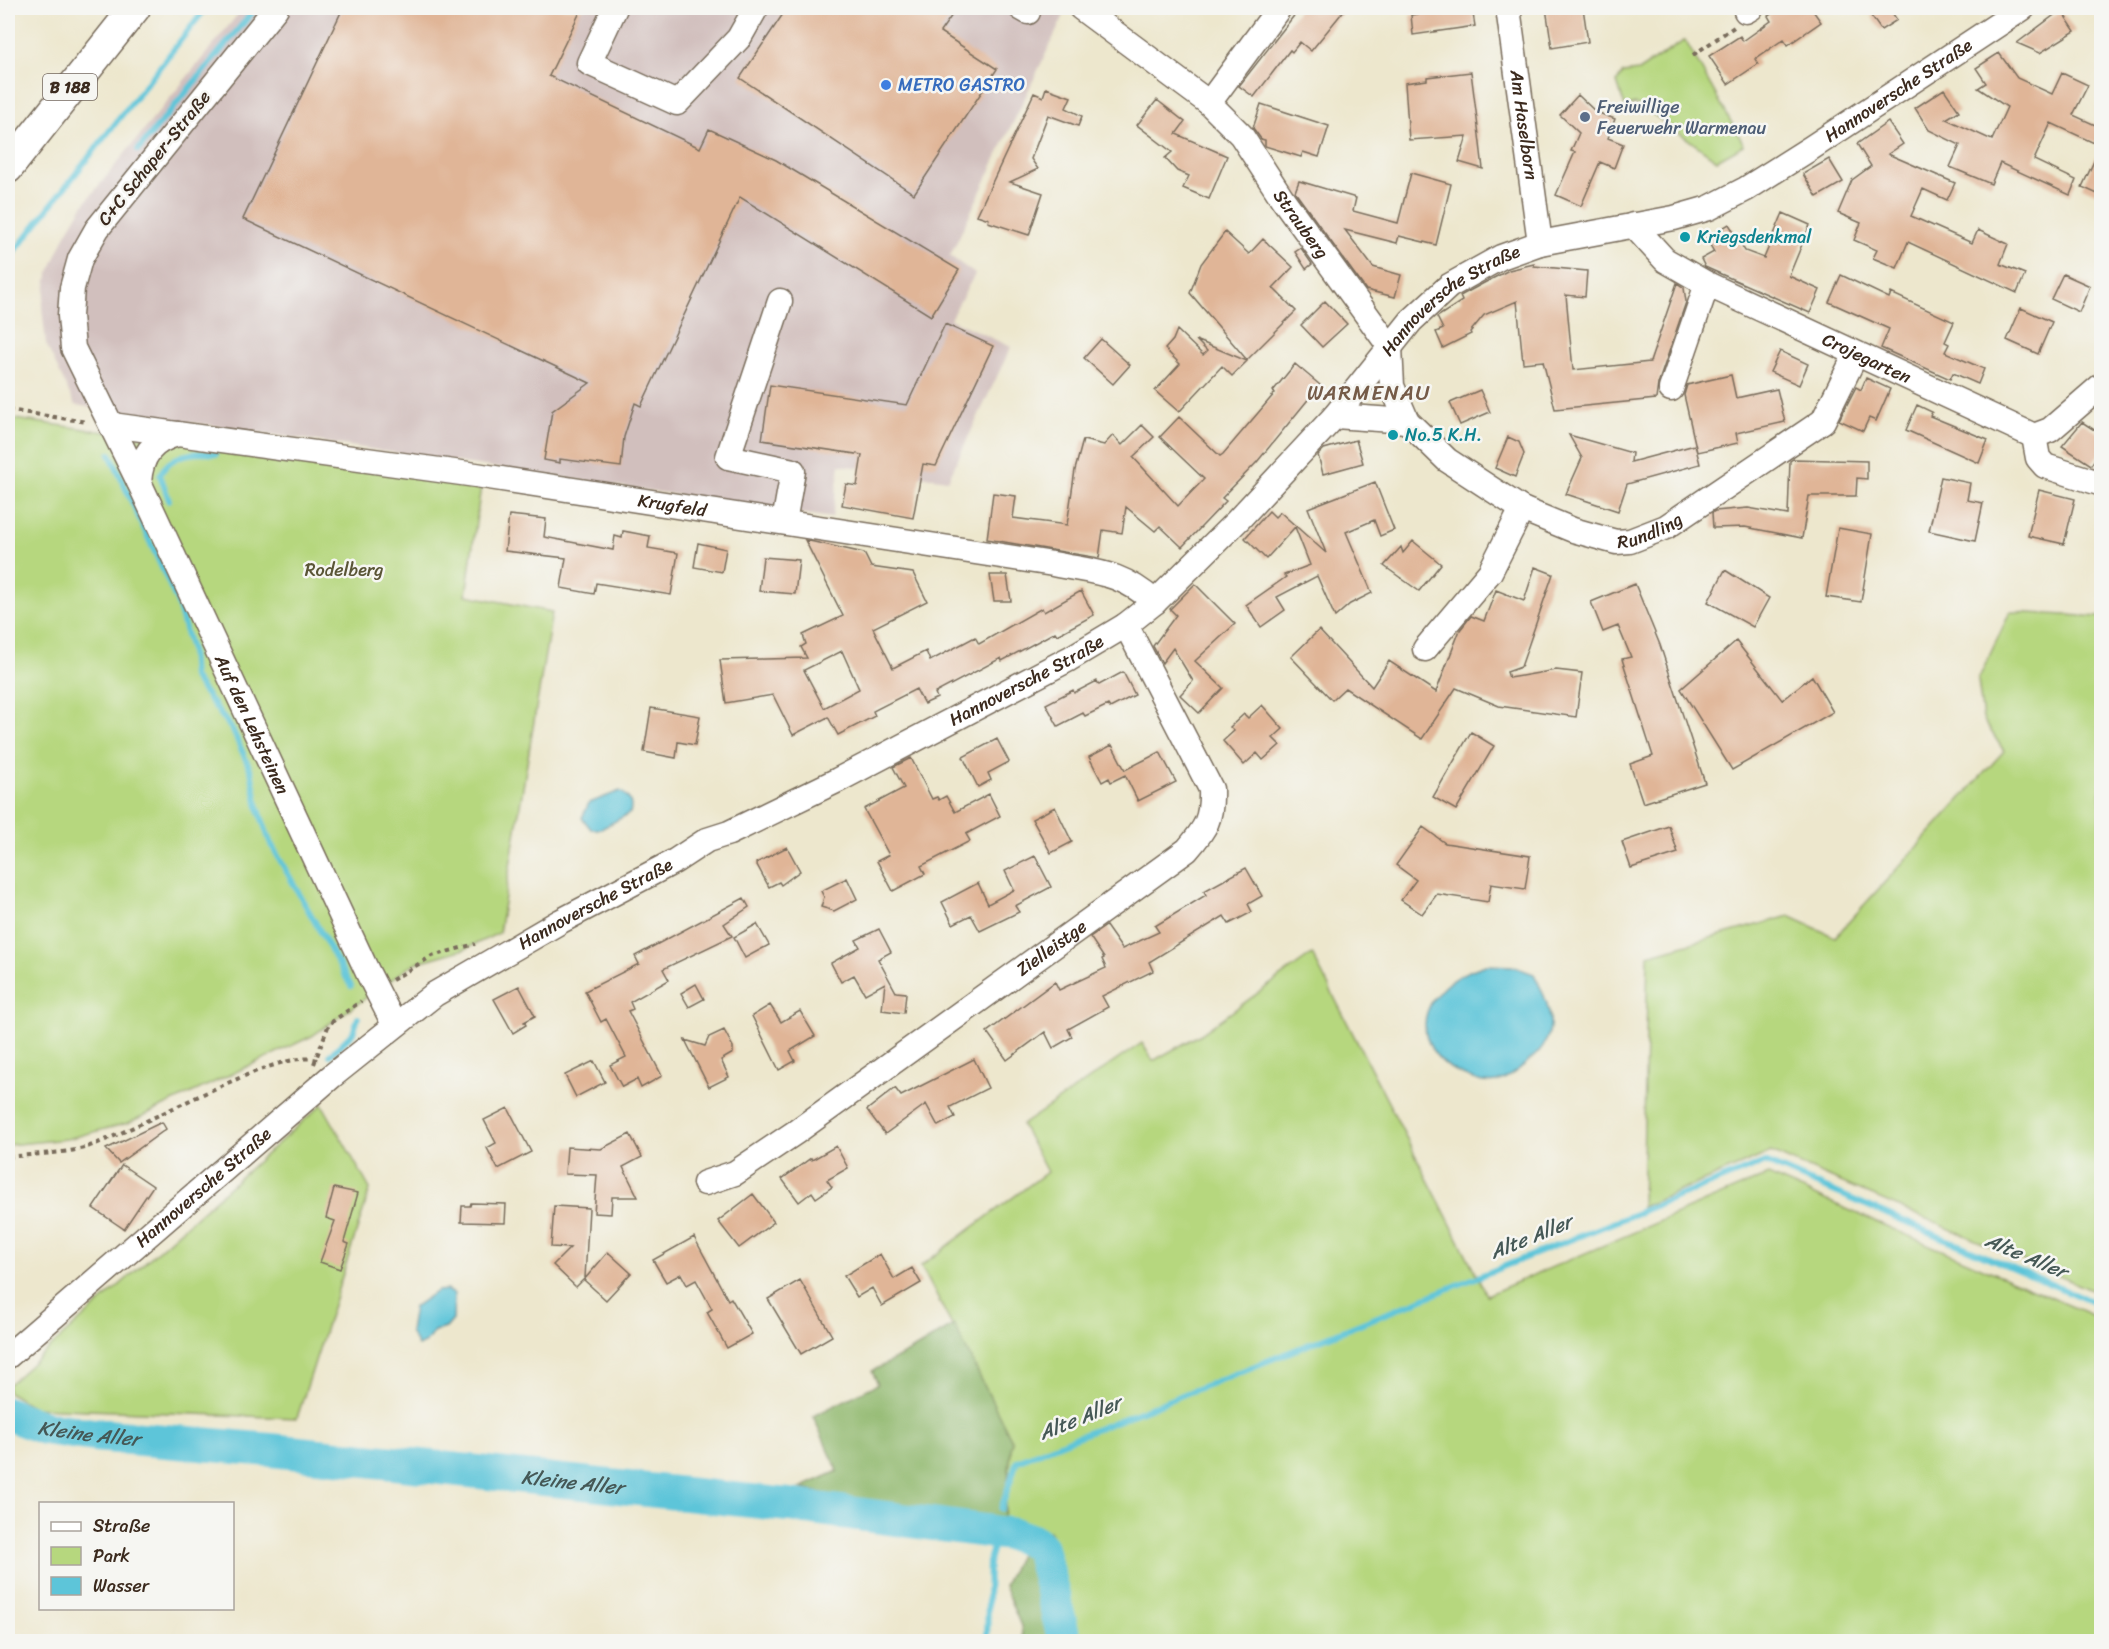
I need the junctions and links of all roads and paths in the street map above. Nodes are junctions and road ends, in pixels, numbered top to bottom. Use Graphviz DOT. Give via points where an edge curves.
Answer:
graph roads {
  1 [pos="135,8"];
  2 [pos="276,8"];
  3 [pos="615,8"];
  4 [pos="756,8"];
  5 [pos="1081,8"];
  6 [pos="1280,8"];
  7 [pos="1508,8"];
  8 [pos="2023,8"];
  9 [pos="1748,9"];
  10 [pos="1693,55"];
  11 [pos="1209,102"];
  12 [pos="8,168"];
  13 [pos="1633,225"];
  14 [pos="1540,243"];
  15 [pos="1707,284"];
  16 [pos="780,301"];
  17 [pos="1390,347"];
  18 [pos="1856,354"];
  19 [pos="2102,385"];
  20 [pos="1671,389"];
  21 [pos="8,410"];
  22 [pos="1335,416"];
  23 [pos="1407,421"];
  24 [pos="112,425"];
  25 [pos="181,433"];
  26 [pos="2034,436"];
  27 [pos="139,482"];
  28 [pos="2102,484"];
  29 [pos="1522,509"];
  30 [pos="784,522"];
  31 [pos="1155,602"];
  32 [pos="1126,625"];
  33 [pos="1425,649"];
  34 [pos="376,989"];
  35 [pos="394,1024"];
  36 [pos="315,1058"];
  37 [pos="332,1076"];
  38 [pos="8,1157"];
  39 [pos="705,1183"];
  40 [pos="8,1356"];
  1 -- 12 [label="main road, B 188"];
  2 -- 24 [label="street, C+C Schaper-Straße" via="113,206 80,259 72,288 73,348"];
  3 -- 4 [label="street" via="589,63 676,103 739,38"];
  5 -- 11 [label="street, Strauberg"];
  6 -- 11 [label="street"];
  7 -- 14 [label="street, Am Haselborn"];
  8 -- 13 [label="street, Hannoversche Straße" via="1746,189 1700,210"];
  9 -- 10 [label="path" via="1743,21"];
  11 -- 17 [label="street, Strauberg" via="1241,135"];
  13 -- 14 [label="street, Hannoversche Straße"];
  13 -- 15 [label="street, Crojegarten" via="1665,260"];
  14 -- 17 [label="street, Hannoversche Straße" via="1501,257 1449,286"];
  15 -- 18 [label="street, Crojegarten"];
  15 -- 20 [label="street"];
  16 -- 30 [label="street" via="728,457 794,471"];
  17 -- 22 [label="street, Hannoversche Straße"];
  17 -- 23 [label="street, Rundling" via="1392,386"];
  18 -- 26 [label="street, Crojegarten"];
  18 -- 29 [label="street, Rundling" via="1823,421 1683,517 1649,535 1616,542 1592,537"];
  19 -- 26 [label="street" via="2050,430"];
  21 -- 24 [label="path"];
  22 -- 23 [label="street"];
  22 -- 31 [label="street, Hannoversche Straße" via="1198,562"];
  23 -- 29 [label="street, Rundling" via="1447,460"];
  24 -- 25 [label="street, Krugfeld"];
  24 -- 27 [label="street, Auf den Lehsteinen"];
  25 -- 27 [label="street" via="165,437 151,447 142,463"];
  25 -- 30 [label="street, Krugfeld"];
  26 -- 28 [label="street" via="2038,458 2045,466"];
  27 -- 34 [label="street, Auf den Lehsteinen"];
  29 -- 33 [label="street" via="1490,572"];
  30 -- 31 [label="street, Krugfeld" via="1119,576"];
  31 -- 32 [label="street, Hannoversche Straße"];
  32 -- 35 [label="street, Hannoversche Straße" via="859,769 707,840 445,989"];
  32 -- 39 [label="street, Zielleistge" via="1211,789 1211,812 1203,832 1187,850 796,1132 742,1169"];
  34 -- 35 [label="street, Auf den Lehsteinen"];
  34 -- 36 [label="path" via="329,1024"];
  35 -- 37 [label="street, Hannoversche Straße"];
  36 -- 37 [label="path"];
  36 -- 38 [label="path" via="252,1072 84,1148"];
  37 -- 40 [label="street, Hannoversche Straße"];
}
